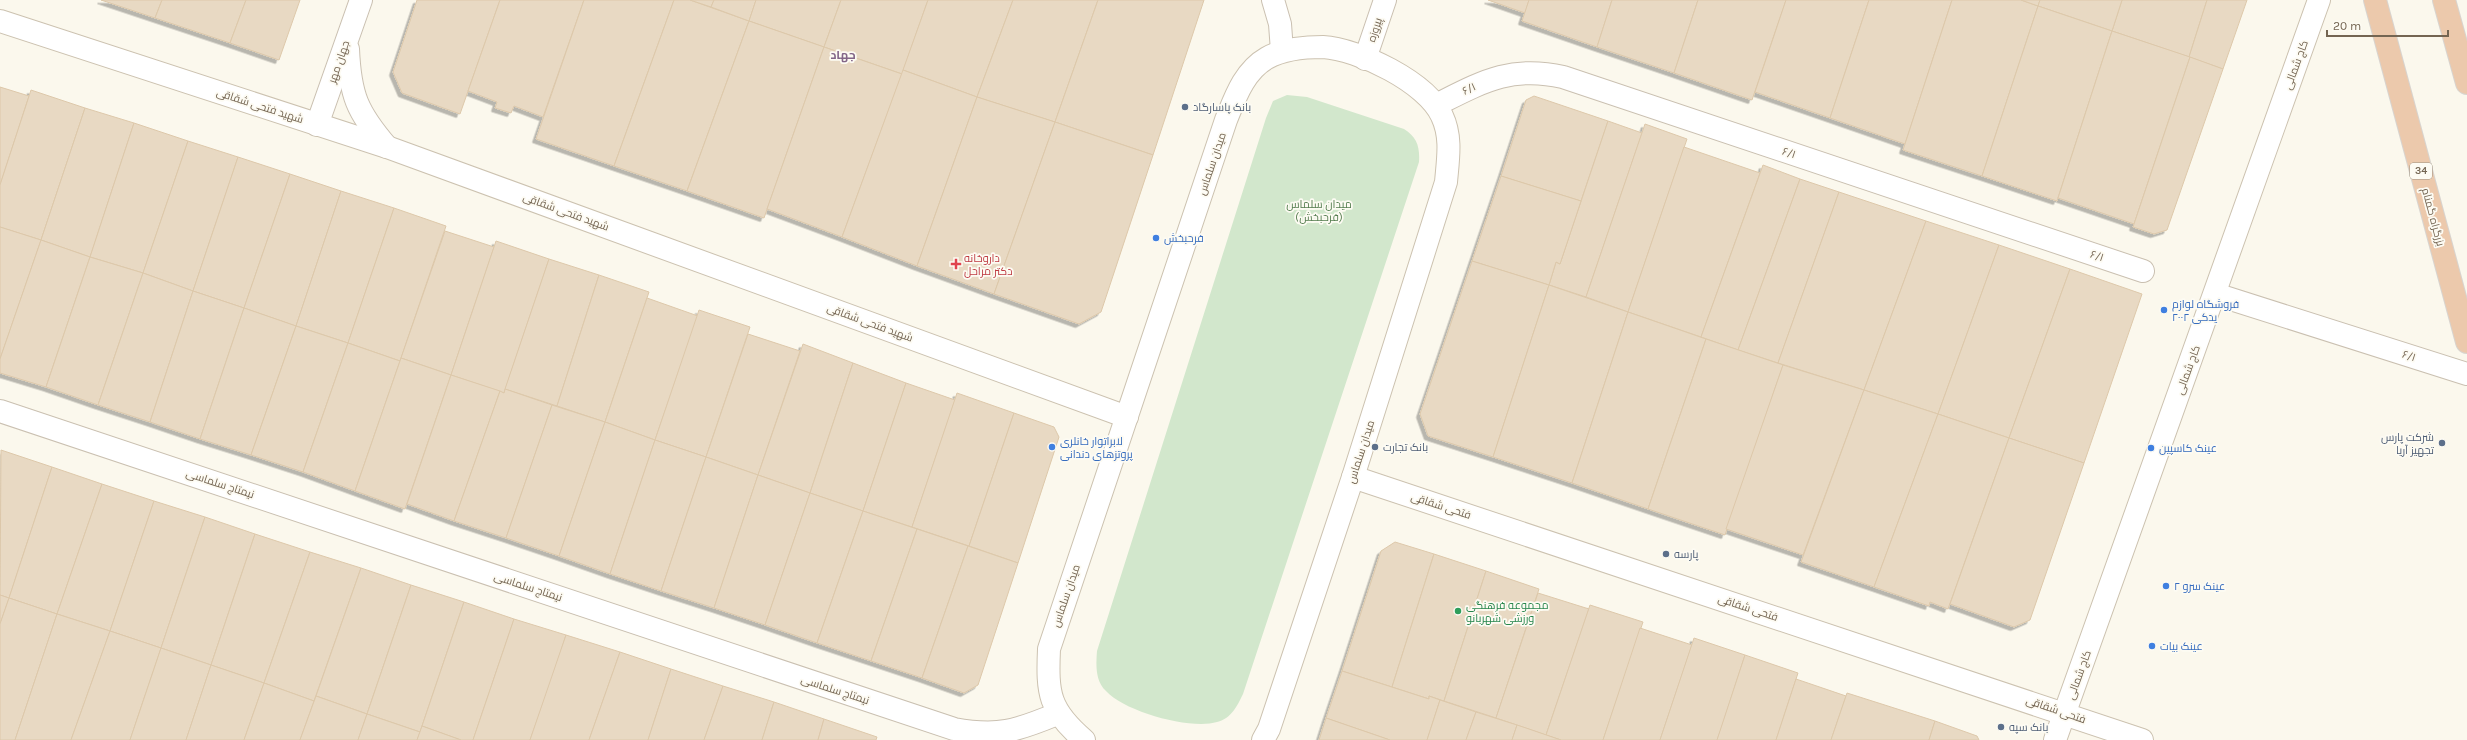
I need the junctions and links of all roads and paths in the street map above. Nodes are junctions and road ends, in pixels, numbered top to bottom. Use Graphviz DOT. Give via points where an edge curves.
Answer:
graph roads {
  1 [pos="361,0"];
  2 [pos="1273,0"];
  3 [pos="1385,0"];
  4 [pos="2320,0"];
  5 [pos="2375,0"];
  6 [pos="2444,0"];
  7 [pos="0,21"];
  8 [pos="348,38"];
  9 [pos="1282,51"];
  10 [pos="1365,59"];
  11 [pos="2467,83"];
  12 [pos="1436,105"];
  13 [pos="317,125"];
  14 [pos="387,147"];
  15 [pos="2143,271"];
  16 [pos="2215,294"];
  17 [pos="2467,342"];
  18 [pos="2467,374"];
  19 [pos="0,411"];
  20 [pos="1127,417"];
  21 [pos="1353,477"];
  22 [pos="2065,713"];
  23 [pos="1058,714"];
  24 [pos="1084,740"];
  25 [pos="1264,740"];
  26 [pos="2055,740"];
  27 [pos="2142,740"];
  1 -- 8 [label="main road, جهان مهر"];
  2 -- 9 [label="main road" via="1280,24"];
  3 -- 10 [label="main road, پیروزه"];
  4 -- 16 [label="main road, کاج شمالی"];
  5 -- 17 [label="highway, بزرگراه گمنام / 34"];
  6 -- 11 [label="highway"];
  7 -- 13 [label="main road, شهید فتحی شقاقی"];
  8 -- 13 [label="main road, جهان مهر"];
  8 -- 14 [label="main road" via="350,81 356,101 366,122"];
  9 -- 10 [label="main road, میدان سلماس" via="1324,47"];
  9 -- 20 [label="main road, میدان سلماس" via="1265,59 1239,87"];
  10 -- 12 [label="main road, میدان سلماس" via="1409,80 1427,93"];
  12 -- 15 [label="main road, ۶/۱" via="1496,78 1519,72 1540,72 1564,77"];
  12 -- 21 [label="main road, میدان سلماس" via="1443,117 1449,138 1446,182"];
  13 -- 14 [label="main road, شهید فتحی شقاقی"];
  14 -- 20 [label="main road, شهید فتحی شقاقی"];
  16 -- 18 [label="main road, ۶/۱"];
  16 -- 22 [label="main road, کاج شمالی"];
  19 -- 23 [label="main road, نیمتاج سلماسی" via="954,729 976,733 1010,732"];
  20 -- 23 [label="main road, میدان سلماس" via="1049,649 1049,687 1051,701"];
  21 -- 22 [label="main road, فتحی شقاقی"];
  21 -- 25 [label="main road, میدان سلماس"];
  22 -- 26 [label="main road, کاج شمالی"];
  22 -- 27 [label="main road, فتحی شقاقی"];
  23 -- 24 [label="main road, میدان سلماس"];
}
